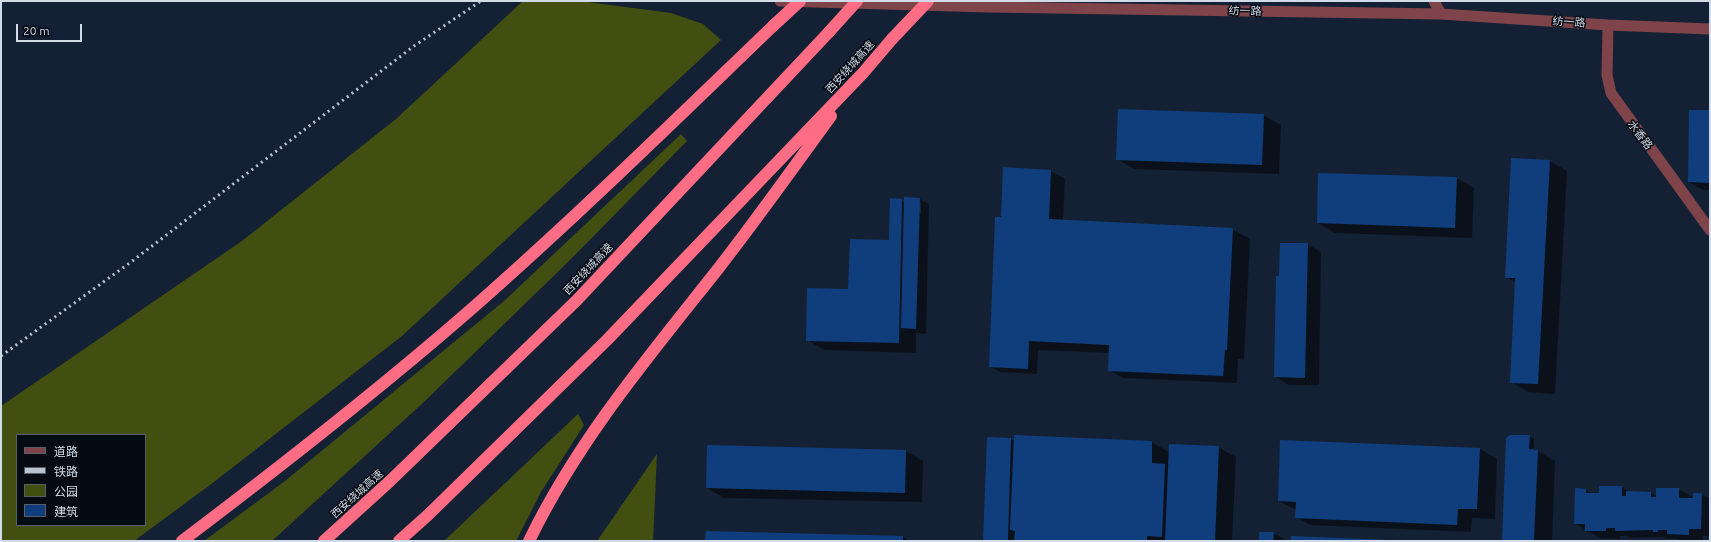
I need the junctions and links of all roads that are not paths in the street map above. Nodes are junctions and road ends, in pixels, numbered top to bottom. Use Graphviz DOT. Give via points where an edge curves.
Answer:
graph roads {
  1 [pos="780,1"];
  2 [pos="800,1"];
  3 [pos="857,1"];
  4 [pos="928,1"];
  5 [pos="1434,1"];
  6 [pos="1441,14"];
  7 [pos="1608,25"];
  8 [pos="1710,29"];
  9 [pos="863,74"];
  10 [pos="1710,230"];
  11 [pos="182,541"];
  12 [pos="324,541"];
  13 [pos="399,541"];
  14 [pos="529,541"];
  1 -- 6 [label="street, 纺一路" via="988,8"];
  2 -- 11 [label="highway, bridge" via="574,216 468,312 347,414"];
  3 -- 12 [label="highway, 西安绕城高速, bridge" via="577,300 390,481"];
  4 -- 9 [label="highway, 西安绕城高速, bridge"];
  5 -- 6 [label="street"];
  6 -- 7 [label="street, 纺一路"];
  7 -- 8 [label="street, 纺一路"];
  7 -- 10 [label="street, 水香路" via="1607,75 1611,93"];
  9 -- 13 [label="highway, 西安绕城高速" via="607,340 428,516"];
  9 -- 14 [label="highway" via="718,268 631,377 564,476"];
}
